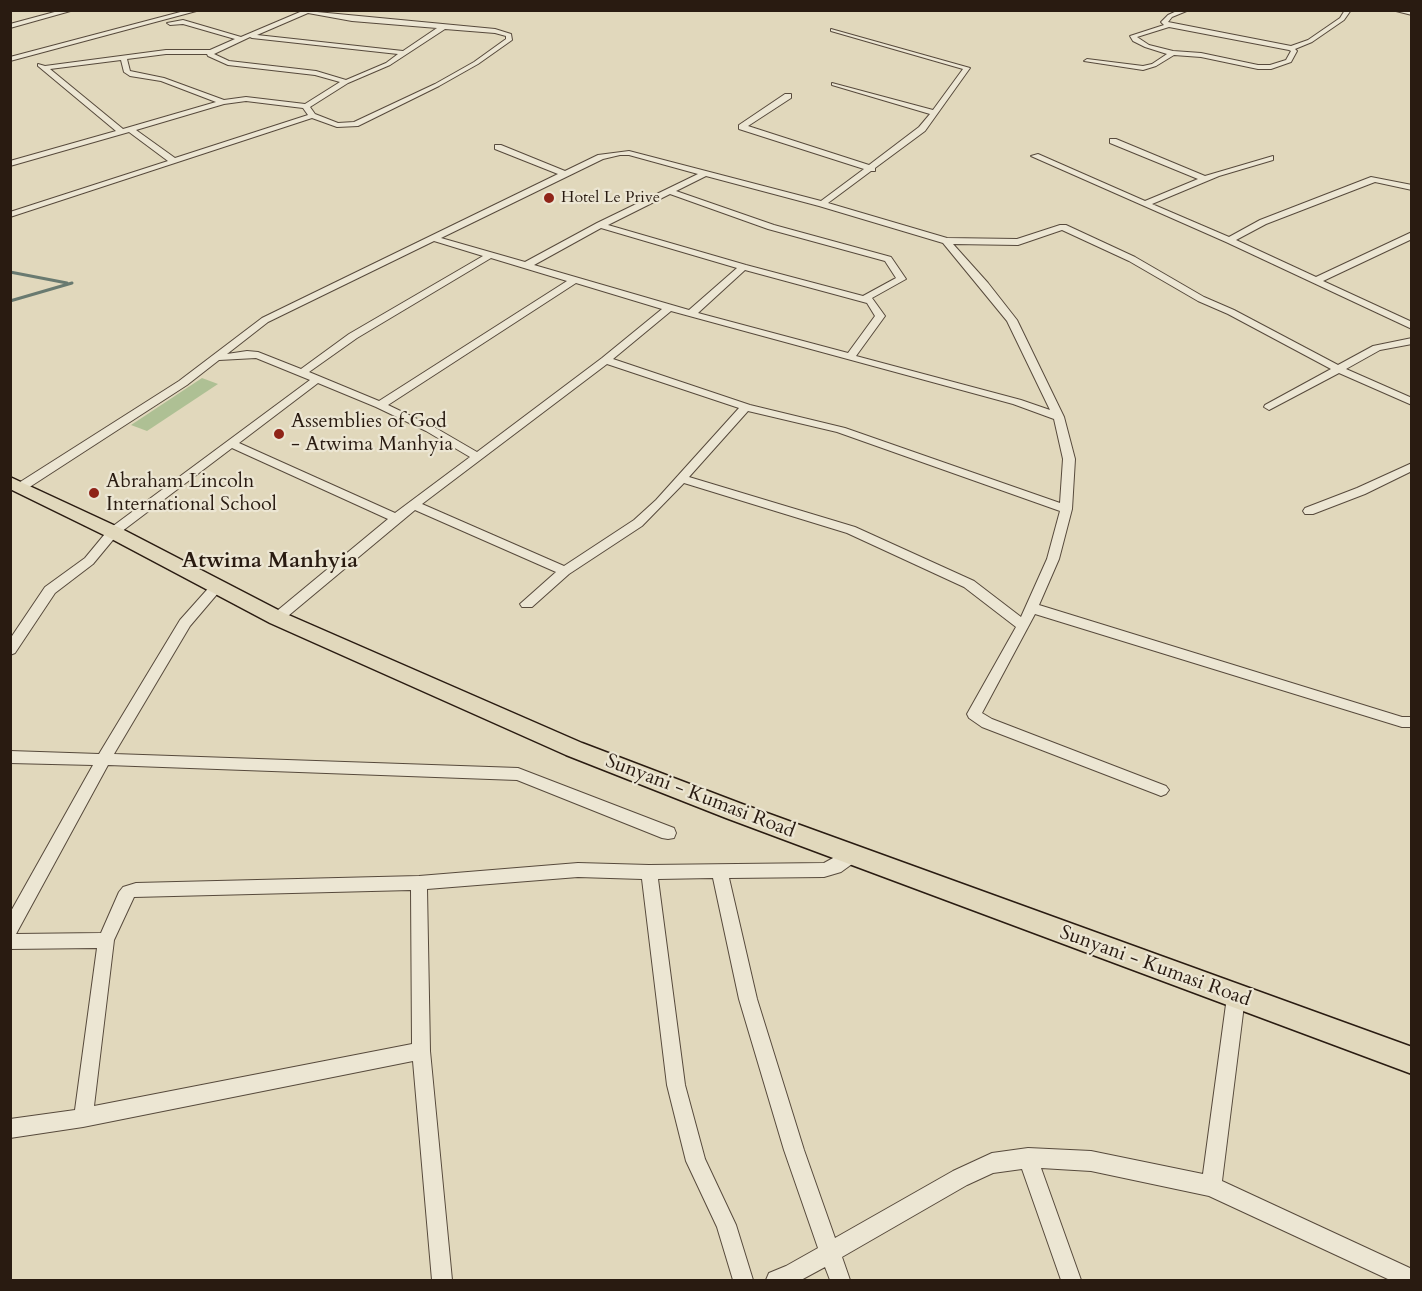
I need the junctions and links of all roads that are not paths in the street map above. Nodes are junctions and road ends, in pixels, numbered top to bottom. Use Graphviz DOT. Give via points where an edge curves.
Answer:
graph roads {
  1 [pos="198,10"];
  2 [pos="1185,10"];
  3 [pos="1348,10"];
  4 [pos="1398,10"];
  5 [pos="69,11"];
  6 [pos="303,11"];
  7 [pos="1412,14"];
  8 [pos="183,22"];
  9 [pos="151,24"];
  10 [pos="10,26"];
  11 [pos="1169,26"];
  12 [pos="443,27"];
  13 [pos="833,30"];
  14 [pos="249,36"];
  15 [pos="241,39"];
  16 [pos="1291,48"];
  17 [pos="211,52"];
  18 [pos="1173,52"];
  19 [pos="405,53"];
  20 [pos="27,55"];
  21 [pos="123,56"];
  22 [pos="10,59"];
  23 [pos="1087,61"];
  24 [pos="44,68"];
  25 [pos="346,82"];
  26 [pos="834,84"];
  27 [pos="789,96"];
  28 [pos="224,102"];
  29 [pos="306,106"];
  30 [pos="934,113"];
  31 [pos="312,116"];
  32 [pos="125,129"];
  33 [pos="1113,141"];
  34 [pos="498,147"];
  35 [pos="1035,156"];
  36 [pos="1270,158"];
  37 [pos="174,161"];
  38 [pos="10,164"];
  39 [pos="872,169"];
  40 [pos="565,174"];
  41 [pos="704,174"];
  42 [pos="1205,178"];
  43 [pos="1412,188"];
  44 [pos="669,191"];
  45 [pos="1147,203"];
  46 [pos="822,204"];
  47 [pos="10,214"];
  48 [pos="600,225"];
  49 [pos="1412,235"];
  50 [pos="433,238"];
  51 [pos="1228,240"];
  52 [pos="946,241"];
  53 [pos="490,255"];
  54 [pos="527,265"];
  55 [pos="743,267"];
  56 [pos="576,279"];
  57 [pos="1317,280"];
  58 [pos="866,298"];
  59 [pos="669,308"];
  60 [pos="692,314"];
  61 [pos="1412,326"];
  62 [pos="1412,340"];
  63 [pos="851,356"];
  64 [pos="216,359"];
  65 [pos="606,360"];
  66 [pos="1338,369"];
  67 [pos="302,373"];
  68 [pos="316,380"];
  69 [pos="1412,402"];
  70 [pos="380,405"];
  71 [pos="746,407"];
  72 [pos="1269,407"];
  73 [pos="1059,417"];
  74 [pos="233,444"];
  75 [pos="476,456"];
  76 [pos="1412,466"];
  77 [pos="683,479"];
  78 [pos="16,484"];
  79 [pos="414,505"];
  80 [pos="1066,508"];
  81 [pos="1309,511"];
  82 [pos="396,518"];
  83 [pos="113,532"];
  84 [pos="565,571"];
  85 [pos="218,586"];
  86 [pos="527,604"];
  87 [pos="1032,608"];
  88 [pos="277,618"];
  89 [pos="1023,626"];
  90 [pos="10,650"];
  91 [pos="1412,722"];
  92 [pos="10,756"];
  93 [pos="103,760"];
  94 [pos="1161,790"];
  95 [pos="668,833"];
  96 [pos="853,854"];
  97 [pos="649,872"];
  98 [pos="720,872"];
  99 [pos="419,883"];
  100 [pos="10,930"];
  101 [pos="106,940"];
  102 [pos="10,942"];
  103 [pos="1236,997"];
  104 [pos="421,1051"];
  105 [pos="1412,1061"];
  106 [pos="83,1118"];
  107 [pos="10,1130"];
  108 [pos="1028,1158"];
  109 [pos="1211,1186"];
  110 [pos="830,1253"];
  111 [pos="1412,1280"];
  112 [pos="441,1281"];
  113 [pos="743,1281"];
  114 [pos="776,1281"];
  115 [pos="840,1281"];
  116 [pos="1071,1281"];
  1 -- 8 [label="street"];
  1 -- 9 [label="street"];
  2 -- 11 [label="street" via="1164,22"];
  3 -- 16 [label="street" via="1342,19 1310,41"];
  4 -- 7 [label="street"];
  5 -- 10 [label="street"];
  6 -- 12 [label="street"];
  6 -- 14 [label="street"];
  8 -- 9 [label="street"];
  8 -- 15 [label="street"];
  9 -- 20 [label="street"];
  11 -- 16 [label="street"];
  11 -- 18 [label="street" via="1133,36 1147,46"];
  12 -- 19 [label="street"];
  12 -- 31 [label="street" via="504,33 509,40 437,85 355,124 337,125"];
  13 -- 30 [label="street" via="965,66 962,77"];
  14 -- 15 [label="street"];
  14 -- 19 [label="street"];
  15 -- 17 [label="street"];
  16 -- 18 [label="street" via="1294,51 1289,61 1271,67"];
  17 -- 21 [label="street" via="182,50"];
  17 -- 25 [label="street" via="210,56 228,63 316,73"];
  18 -- 23 [label="street" via="1143,68"];
  19 -- 25 [label="street"];
  20 -- 22 [label="street"];
  20 -- 24 [label="street"];
  21 -- 24 [label="street"];
  21 -- 28 [label="street" via="127,72 132,75 162,79"];
  24 -- 32 [label="street"];
  25 -- 29 [label="street"];
  26 -- 30 [label="street"];
  27 -- 39 [label="street" via="742,127"];
  28 -- 29 [label="street" via="246,99"];
  28 -- 32 [label="street"];
  29 -- 31 [label="street"];
  30 -- 39 [label="street" via="922,129"];
  31 -- 37 [label="street"];
  32 -- 37 [label="street"];
  32 -- 38 [label="street"];
  33 -- 42 [label="street"];
  34 -- 40 [label="street"];
  35 -- 45 [label="street"];
  36 -- 42 [label="street"];
  37 -- 47 [label="street"];
  39 -- 46 [label="street"];
  40 -- 41 [label="street" via="620,153"];
  40 -- 50 [label="street"];
  41 -- 44 [label="street"];
  41 -- 46 [label="street"];
  42 -- 45 [label="street"];
  43 -- 51 [label="street" via="1374,179 1263,222"];
  44 -- 48 [label="street"];
  44 -- 58 [label="street" via="771,227 888,259 901,279"];
  45 -- 51 [label="street"];
  46 -- 52 [label="street"];
  48 -- 54 [label="street"];
  48 -- 55 [label="street"];
  49 -- 57 [label="street"];
  50 -- 53 [label="street"];
  50 -- 64 [label="street" via="265,320"];
  51 -- 57 [label="street"];
  52 -- 66 [label="street" via="1018,242 1063,227 1132,259"];
  52 -- 73 [label="street" via="1012,321"];
  53 -- 54 [label="street"];
  53 -- 67 [label="street" via="353,336"];
  54 -- 56 [label="street"];
  55 -- 58 [label="street"];
  55 -- 60 [label="street"];
  56 -- 59 [label="street"];
  56 -- 70 [label="street"];
  57 -- 61 [label="street"];
  58 -- 63 [label="street" via="880,316"];
  59 -- 60 [label="street"];
  59 -- 65 [label="street"];
  60 -- 63 [label="street"];
  62 -- 66 [label="street" via="1377,348"];
  63 -- 73 [label="street"];
  64 -- 67 [label="street" via="258,355"];
  64 -- 78 [label="street"];
  65 -- 71 [label="street"];
  65 -- 75 [label="street"];
  66 -- 69 [label="street"];
  66 -- 72 [label="street"];
  67 -- 68 [label="street"];
  68 -- 70 [label="street"];
  68 -- 74 [label="street"];
  70 -- 75 [label="street"];
  71 -- 77 [label="street"];
  71 -- 80 [label="street" via="841,430"];
  73 -- 80 [label="street" via="1069,459"];
  74 -- 82 [label="street"];
  74 -- 83 [label="street"];
  75 -- 79 [label="street"];
  76 -- 81 [label="street"];
  77 -- 84 [label="street" via="638,523"];
  77 -- 89 [label="street" via="851,530 969,584"];
  78 -- 83 [label="main road, Sunyani - Kumasi Road"];
  79 -- 82 [label="street"];
  79 -- 84 [label="street"];
  80 -- 87 [label="street" via="1053,559"];
  82 -- 88 [label="street"];
  83 -- 85 [label="main road, Sunyani - Kumasi Road"];
  83 -- 90 [label="street" via="89,561 50,590"];
  84 -- 86 [label="street"];
  85 -- 88 [label="main road, Sunyani - Kumasi Road"];
  85 -- 93 [label="street" via="185,622"];
  87 -- 89 [label="street"];
  87 -- 91 [label="street"];
  88 -- 96 [label="main road, Sunyani - Kumasi Road" via="574,749"];
  89 -- 94 [label="street" via="974,714"];
  92 -- 93 [label="street"];
  93 -- 95 [label="street" via="518,774"];
  93 -- 100 [label="street"];
  96 -- 98 [label="street" via="824,870"];
  96 -- 103 [label="main road, Sunyani - Kumasi Road"];
  97 -- 98 [label="street"];
  97 -- 99 [label="street" via="578,870"];
  97 -- 113 [label="street" via="676,1085 696,1161 726,1225"];
  98 -- 110 [label="street" via="748,999"];
  99 -- 101 [label="street" via="136,890 125,897"];
  99 -- 104 [label="street"];
  101 -- 102 [label="street"];
  101 -- 106 [label="street"];
  103 -- 105 [label="main road, Sunyani - Kumasi Road"];
  103 -- 109 [label="street"];
  104 -- 106 [label="street"];
  104 -- 112 [label="street"];
  106 -- 107 [label="street"];
  108 -- 109 [label="street" via="1091,1161"];
  108 -- 110 [label="street" via="992,1163 960,1178"];
  108 -- 116 [label="street"];
  109 -- 111 [label="street"];
  110 -- 114 [label="street"];
  110 -- 115 [label="street"];
}
